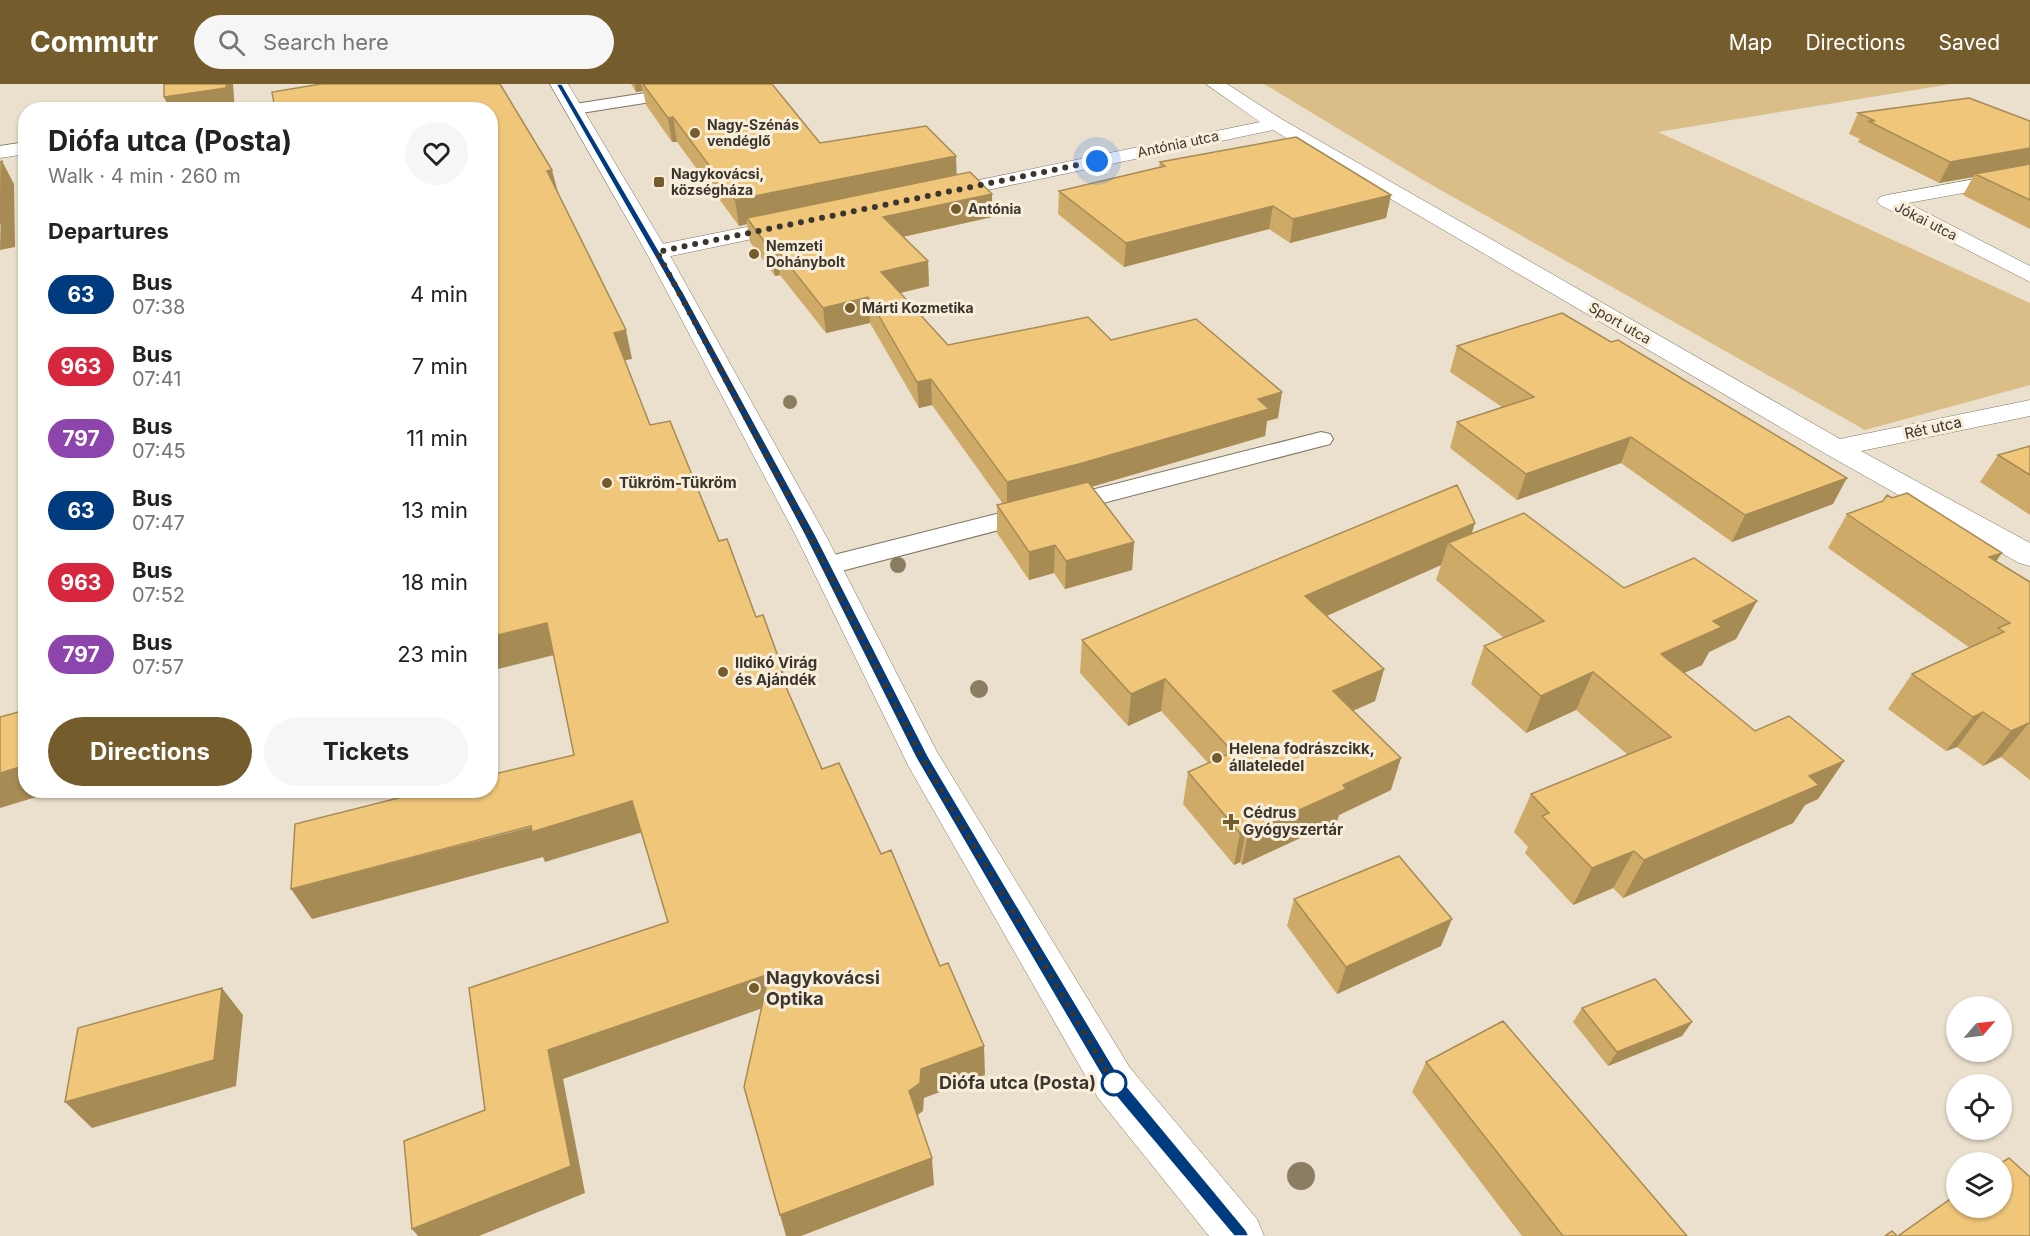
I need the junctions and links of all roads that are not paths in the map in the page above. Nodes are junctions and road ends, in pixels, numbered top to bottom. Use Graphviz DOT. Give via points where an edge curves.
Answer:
graph roads {
  1 [pos="559,84"];
  2 [pos="734,84"];
  3 [pos="1215,84"];
  4 [pos="338,99"];
  5 [pos="319,102"];
  6 [pos="575,109"];
  7 [pos="1276,124"];
  8 [pos="18,149"];
  9 [pos="0,152"];
  10 [pos="2030,175"];
  11 [pos="926,196"];
  12 [pos="810,220"];
  13 [pos="657,252"];
  14 [pos="2030,275"];
  15 [pos="2030,408"];
  16 [pos="1321,439"];
  17 [pos="1836,448"];
  18 [pos="2030,556"];
  19 [pos="826,566"];
  20 [pos="1240,1236"];
  1 -- 6 [label="street"];
  2 -- 6 [label="lane"];
  3 -- 7 [label="street, Sport utca"];
  4 -- 5 [label="street"];
  6 -- 13 [label="street"];
  7 -- 11 [label="street, Antónia utca"];
  7 -- 17 [label="street, Sport utca"];
  8 -- 9 [label="street"];
  10 -- 14 [label="street, Jókai utca" via="1887,201"];
  12 -- 13 [label="street"];
  13 -- 19 [label="street"];
  15 -- 17 [label="street, Rét utca"];
  16 -- 19 [label="lane"];
  17 -- 18 [label="street, Sport utca"];
  19 -- 20 [label="street" via="922,758 1114,1083"];
}
